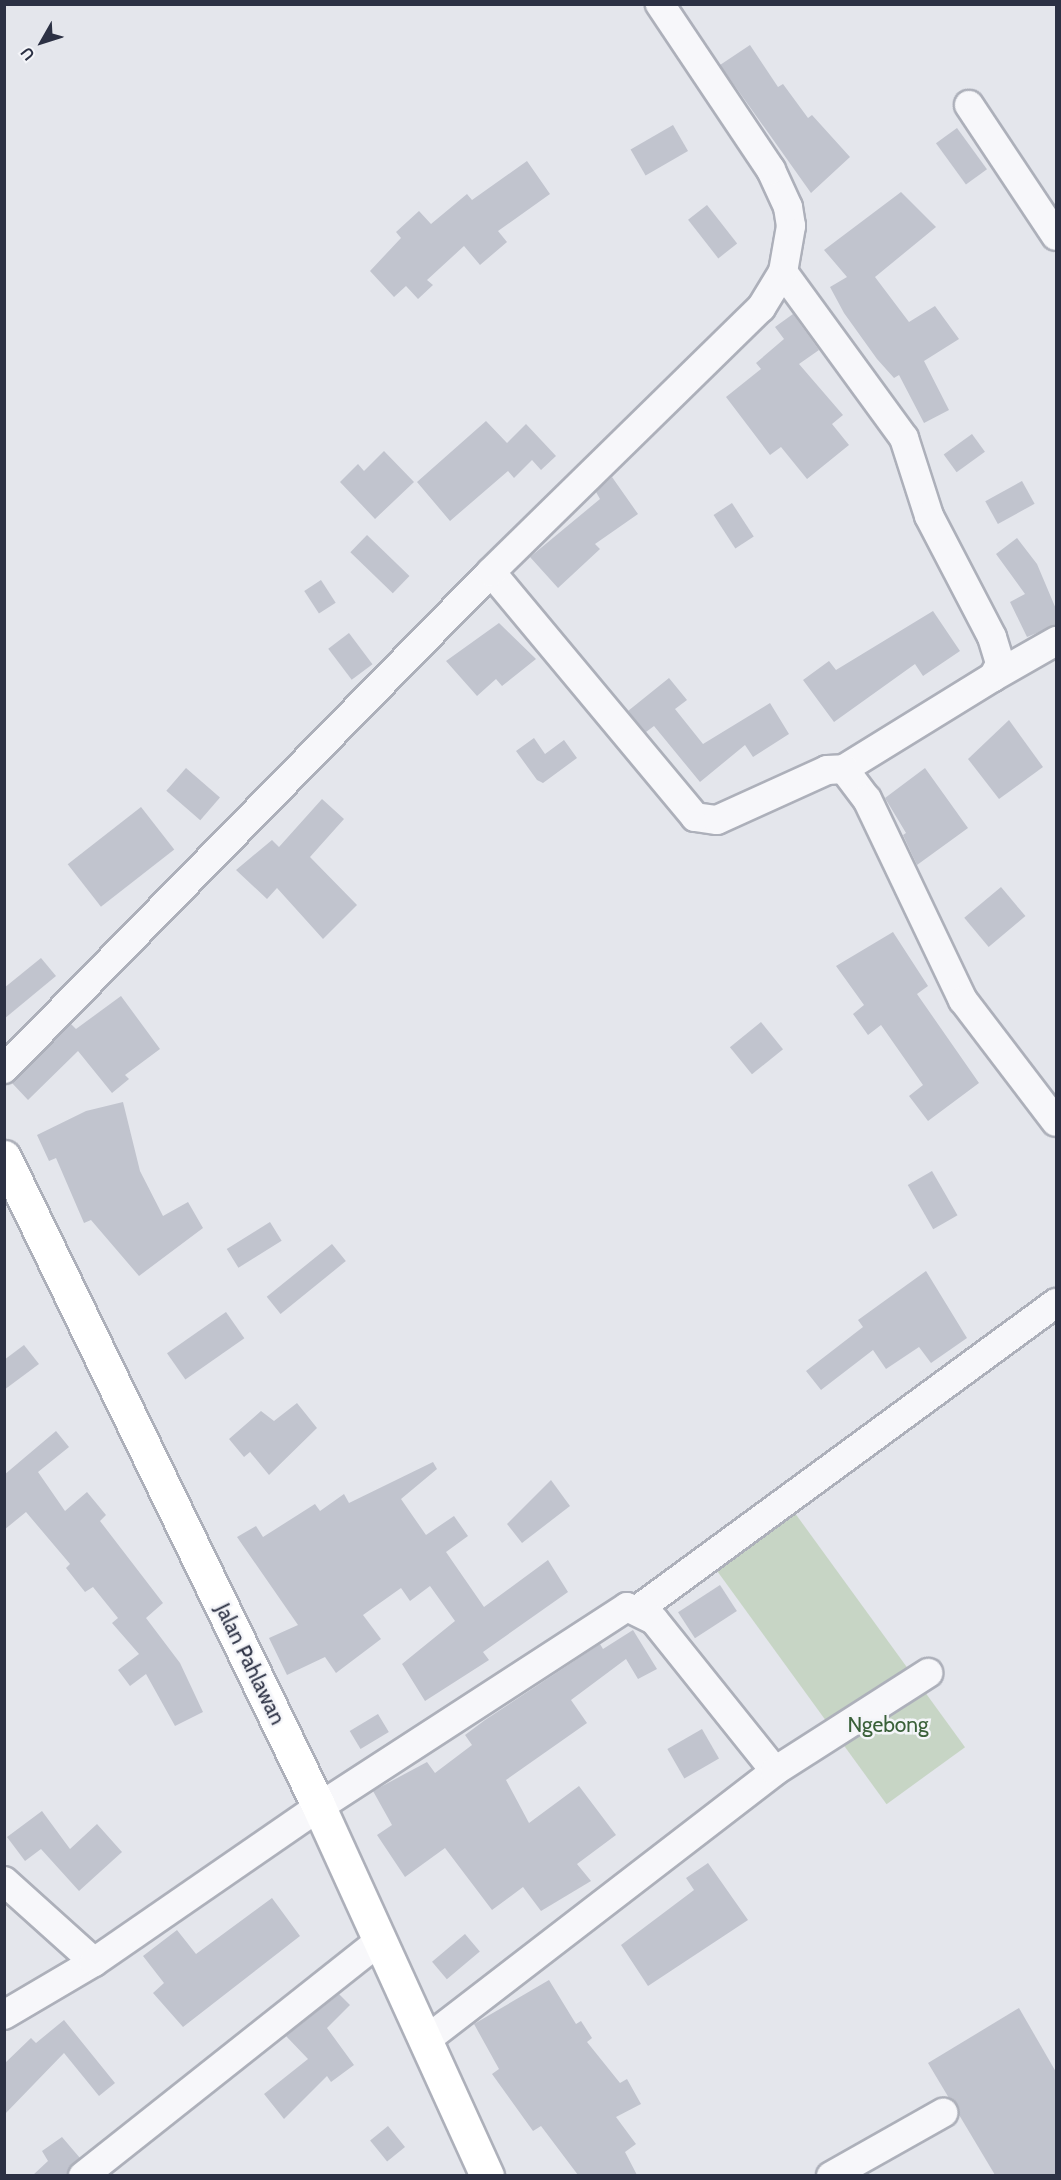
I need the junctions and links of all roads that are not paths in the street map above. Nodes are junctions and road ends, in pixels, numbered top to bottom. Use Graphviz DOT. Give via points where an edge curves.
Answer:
graph roads {
  1 [pos="660,4"];
  2 [pos="969,105"];
  3 [pos="1056,236"];
  4 [pos="783,272"];
  5 [pos="491,572"];
  6 [pos="1056,641"];
  7 [pos="993,677"];
  8 [pos="844,769"];
  9 [pos="4,1069"];
  10 [pos="1056,1122"];
  11 [pos="4,1157"];
  12 [pos="1056,1303"];
  13 [pos="639,1608"];
  14 [pos="928,1673"];
  15 [pos="775,1771"];
  16 [pos="319,1807"];
  17 [pos="4,1881"];
  18 [pos="379,1941"];
  19 [pos="94,1962"];
  20 [pos="4,2015"];
  21 [pos="426,2040"];
  22 [pos="943,2113"];
  23 [pos="83,2175"];
  24 [pos="487,2175"];
  25 [pos="831,2175"];
  1 -- 4 [label="street" via="780,188 791,226"];
  2 -- 3 [label="street"];
  4 -- 5 [label="street" via="742,330"];
  4 -- 7 [label="street" via="904,438 929,516 992,637 1000,664"];
  5 -- 8 [label="street" via="695,817 717,820 827,770"];
  5 -- 9 [label="street"];
  6 -- 7 [label="street"];
  7 -- 8 [label="street"];
  8 -- 10 [label="street" via="867,799 963,1000"];
  11 -- 16 [label="highway, Jalan Pahlawan"];
  12 -- 13 [label="street"];
  13 -- 15 [label="street"];
  13 -- 16 [label="street" via="614,1612"];
  14 -- 15 [label="street"];
  15 -- 21 [label="street"];
  16 -- 18 [label="highway, Jalan Pahlawan"];
  16 -- 19 [label="street"];
  17 -- 19 [label="street"];
  18 -- 21 [label="highway, Jalan Pahlawan"];
  18 -- 23 [label="street"];
  19 -- 20 [label="street"];
  21 -- 24 [label="highway, Jalan Pahlawan"];
  22 -- 25 [label="street"];
}
